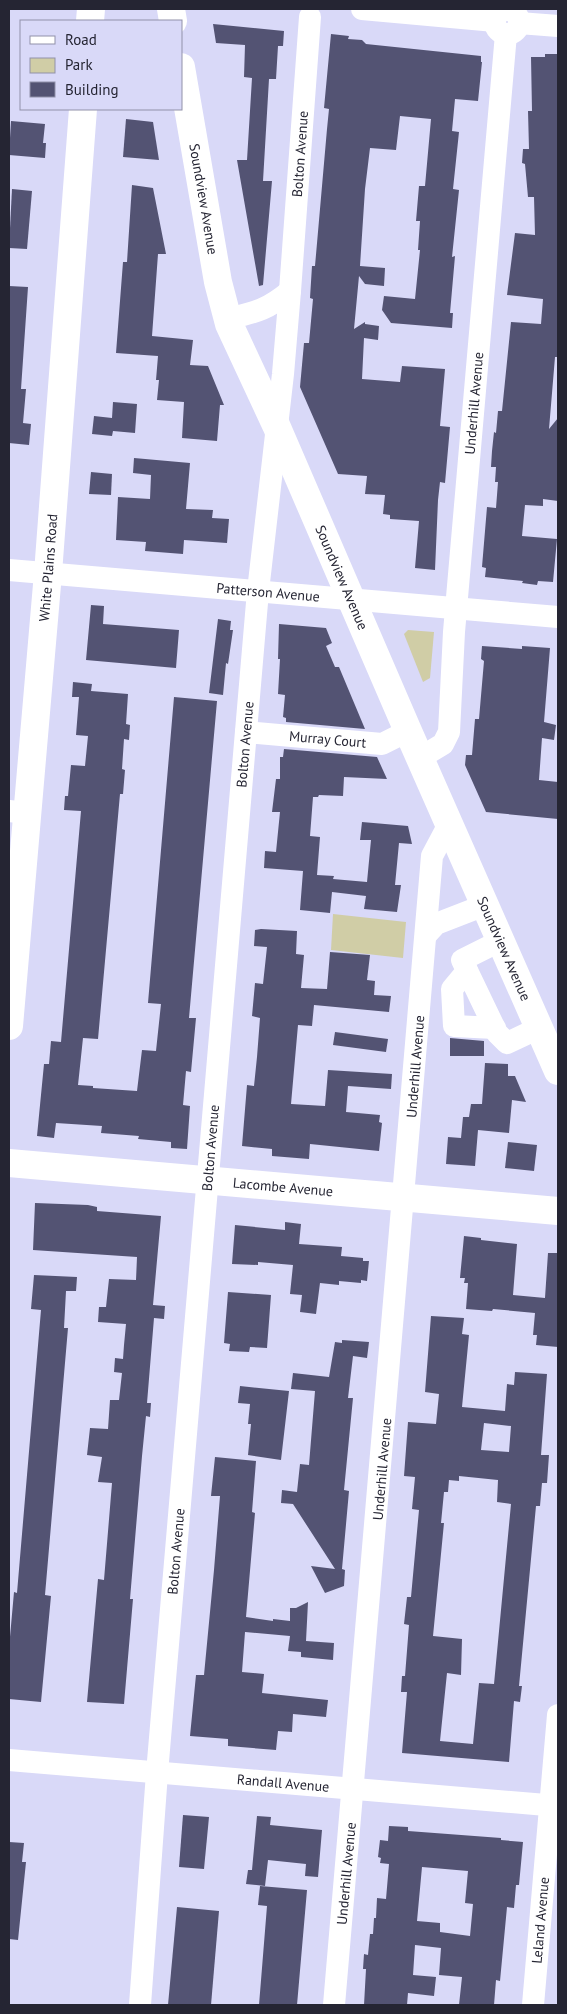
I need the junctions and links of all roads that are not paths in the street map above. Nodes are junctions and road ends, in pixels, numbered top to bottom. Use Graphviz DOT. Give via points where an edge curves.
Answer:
graph roads {
  1 [pos="362,9"];
  2 [pos="311,11"];
  3 [pos="507,19"];
  4 [pos="558,26"];
  5 [pos="182,74"];
  6 [pos="83,110"];
  7 [pos="290,291"];
  8 [pos="228,319"];
  9 [pos="276,425"];
  10 [pos="9,570"];
  11 [pos="48,573"];
  12 [pos="258,591"];
  13 [pos="352,599"];
  14 [pos="456,608"];
  15 [pos="558,617"];
  16 [pos="408,731"];
  17 [pos="246,732"];
  18 [pos="420,758"];
  19 [pos="18,812"];
  20 [pos="449,824"];
  21 [pos="485,905"];
  22 [pos="426,935"];
  23 [pos="500,941"];
  24 [pos="467,971"];
  25 [pos="9,1026"];
  26 [pos="495,1028"];
  27 [pos="539,1028"];
  28 [pos="558,1071"];
  29 [pos="9,1163"];
  30 [pos="209,1181"];
  31 [pos="405,1198"];
  32 [pos="558,1211"];
  33 [pos="558,1716"];
  34 [pos="9,1760"];
  35 [pos="158,1773"];
  36 [pos="354,1789"];
  37 [pos="554,1806"];
  38 [pos="140,2005"];
  39 [pos="334,2005"];
  40 [pos="533,2005"];
  1 -- 3 [label="street"];
  2 -- 7 [label="street, Bolton Avenue"];
  3 -- 4 [label="street"];
  3 -- 14 [label="street, Underhill Avenue"];
  5 -- 8 [label="main road, Soundview Avenue"];
  6 -- 11 [label="main road, White Plains Road"];
  7 -- 8 [label="street" via="272,306"];
  7 -- 9 [label="street, Bolton Avenue"];
  8 -- 9 [label="main road, Soundview Avenue"];
  9 -- 12 [label="street, Bolton Avenue"];
  9 -- 13 [label="main road, Soundview Avenue"];
  10 -- 11 [label="street, Patterson Avenue"];
  11 -- 12 [label="street, Patterson Avenue"];
  11 -- 19 [label="main road, White Plains Road"];
  12 -- 13 [label="street, Patterson Avenue"];
  12 -- 17 [label="street, Bolton Avenue"];
  13 -- 14 [label="street, Patterson Avenue"];
  13 -- 16 [label="main road, Soundview Avenue"];
  14 -- 15 [label="street, Patterson Avenue"];
  14 -- 18 [label="street, Underhill Avenue" via="449,732 443,744"];
  16 -- 17 [label="street, Murray Court" via="382,744"];
  16 -- 18 [label="main road, Soundview Avenue"];
  17 -- 30 [label="street, Bolton Avenue"];
  18 -- 20 [label="main road, Soundview Avenue"];
  19 -- 25 [label="main road, White Plains Road"];
  20 -- 21 [label="main road, Soundview Avenue"];
  20 -- 22 [label="street, Underhill Avenue" via="432,856"];
  21 -- 22 [label="street" via="436,924"];
  21 -- 23 [label="main road, Soundview Avenue"];
  22 -- 31 [label="street, Underhill Avenue"];
  23 -- 24 [label="street" via="462,960"];
  23 -- 27 [label="main road, Soundview Avenue"];
  24 -- 26 [label="street"];
  24 -- 26 [label="street" via="452,989 454,1026"];
  26 -- 27 [label="street" via="507,1043"];
  27 -- 28 [label="main road, Soundview Avenue"];
  29 -- 30 [label="main road, Lacombe Avenue"];
  30 -- 31 [label="main road, Lacombe Avenue"];
  30 -- 35 [label="street, Bolton Avenue"];
  31 -- 32 [label="main road, Lacombe Avenue"];
  31 -- 36 [label="street, Underhill Avenue"];
  33 -- 37 [label="street, Leland Avenue"];
  34 -- 35 [label="street, Randall Avenue"];
  35 -- 36 [label="street, Randall Avenue"];
  35 -- 38 [label="street, Bolton Avenue"];
  36 -- 37 [label="street, Randall Avenue"];
  36 -- 39 [label="street, Underhill Avenue"];
  37 -- 40 [label="street, Leland Avenue"];
}
